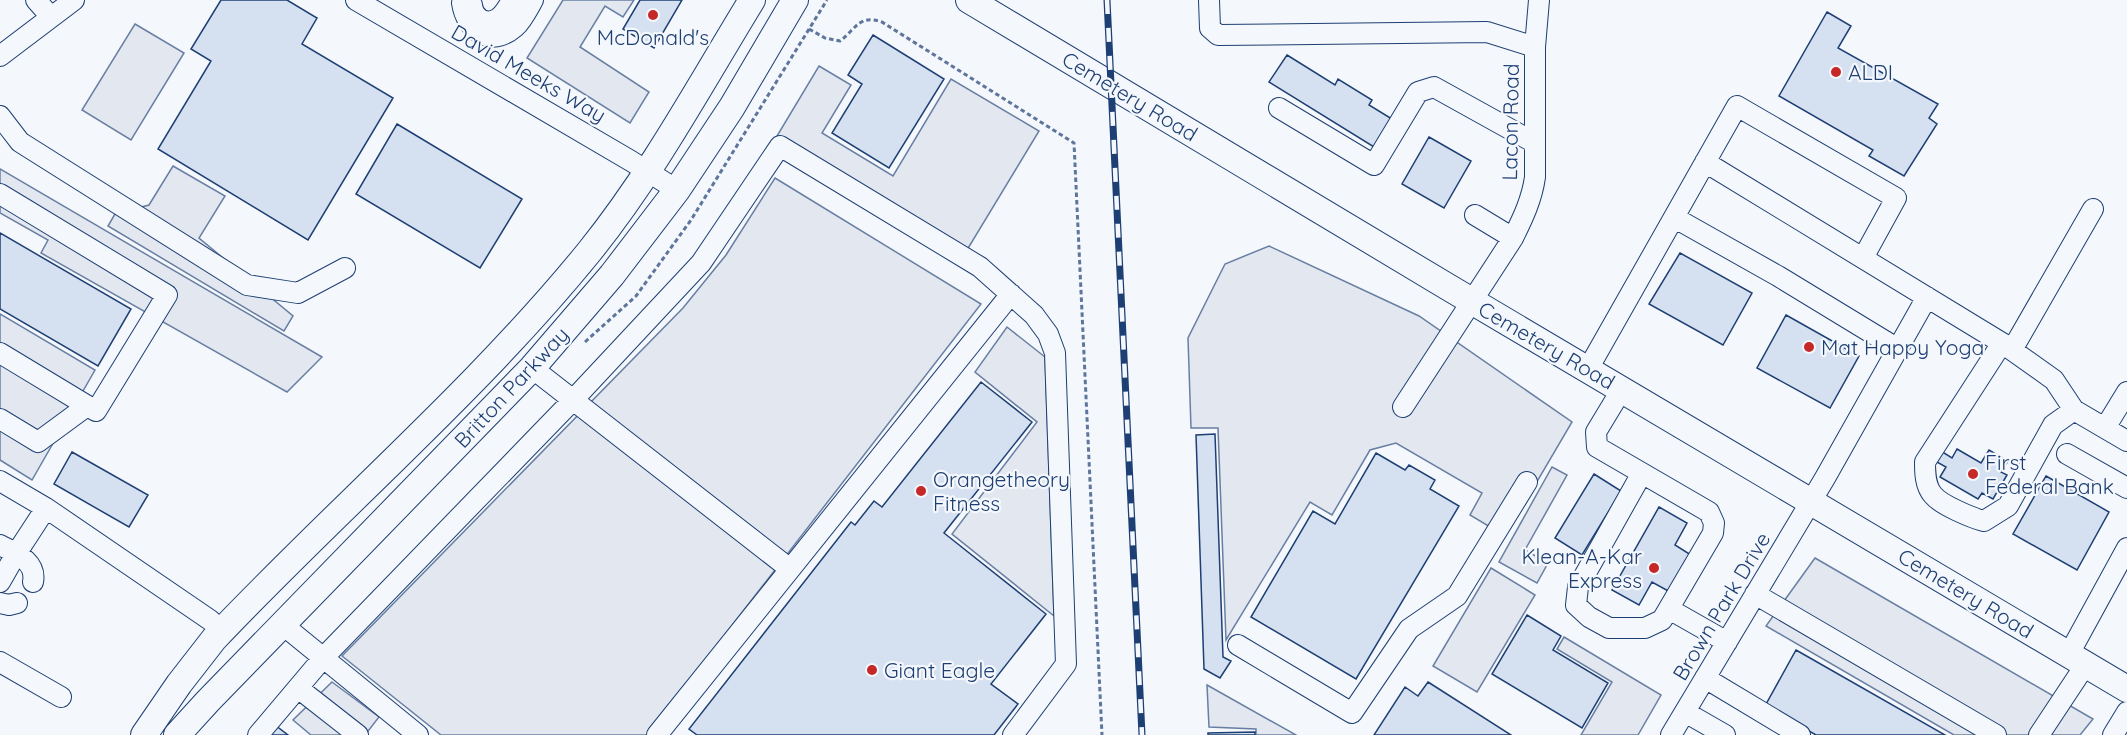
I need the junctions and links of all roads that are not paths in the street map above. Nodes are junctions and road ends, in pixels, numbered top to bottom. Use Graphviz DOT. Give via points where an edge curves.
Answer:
graph roads {
  1 [pos="36,0"];
  2 [pos="74,0"];
  3 [pos="356,0"];
  4 [pos="464,0"];
  5 [pos="473,0"];
  6 [pos="512,0"];
  7 [pos="533,0"];
  8 [pos="752,0"];
  9 [pos="795,0"];
  10 [pos="969,0"];
  11 [pos="1209,0"];
  12 [pos="1539,0"];
  13 [pos="51,17"];
  14 [pos="478,34"];
  15 [pos="1535,47"];
  16 [pos="3,49"];
  17 [pos="463,62"];
  18 [pos="1279,108"];
  19 [pos="0,116"];
  20 [pos="1535,143"];
  21 [pos="1705,162"];
  22 [pos="648,171"];
  23 [pos="677,190"];
  24 [pos="0,194"];
  25 [pos="2094,209"];
  26 [pos="1475,215"];
  27 [pos="1675,218"];
  28 [pos="1513,238"];
  29 [pos="1863,258"];
  30 [pos="345,268"];
  31 [pos="1011,294"];
  32 [pos="1927,297"];
  33 [pos="1472,301"];
  34 [pos="2007,346"];
  35 [pos="1898,349"];
  36 [pos="0,353"];
  37 [pos="532,368"];
  38 [pos="1588,369"];
  39 [pos="1622,389"];
  40 [pos="2127,392"];
  41 [pos="573,400"];
  42 [pos="87,405"];
  43 [pos="1403,407"];
  44 [pos="2074,410"];
  45 [pos="0,419"];
  46 [pos="2105,428"];
  47 [pos="2127,441"];
  48 [pos="2067,454"];
  49 [pos="1642,473"];
  50 [pos="0,481"];
  51 [pos="1527,482"];
  52 [pos="2127,488"];
  53 [pos="1811,501"];
  54 [pos="46,508"];
  55 [pos="2127,548"];
  56 [pos="8,549"];
  57 [pos="790,569"];
  58 [pos="0,582"];
  59 [pos="33,582"];
  60 [pos="1755,594"];
  61 [pos="1669,609"];
  62 [pos="283,625"];
  63 [pos="222,631"];
  64 [pos="1727,642"];
  65 [pos="1238,645"];
  66 [pos="323,658"];
  67 [pos="2078,659"];
  68 [pos="0,662"];
  69 [pos="1705,678"];
  70 [pos="298,688"];
  71 [pos="2127,689"];
  72 [pos="61,697"];
  73 [pos="1685,712"];
  74 [pos="2127,712"];
  75 [pos="144,735"];
  76 [pos="177,735"];
  77 [pos="258,735"];
  78 [pos="358,735"];
  79 [pos="418,735"];
  80 [pos="657,735"];
  81 [pos="1013,735"];
  82 [pos="1671,735"];
  83 [pos="1725,735"];
  84 [pos="1800,735"];
  85 [pos="1996,735"];
  86 [pos="2039,735"];
  87 [pos="2113,735"];
  1 -- 13 [label="street"];
  2 -- 13 [label="street"];
  3 -- 17 [label="street, David Meeks Way"];
  4 -- 14 [label="street" via="463,12"];
  5 -- 6 [label="street" via="473,13 487,22 495,21"];
  7 -- 14 [label="street" via="506,34"];
  8 -- 22 [label="main road, Britton Parkway"];
  9 -- 23 [label="main road, Britton Parkway"];
  10 -- 33 [label="main road, Cemetery Road"];
  11 -- 15 [label="street" via="1210,28 1218,35 1487,32"];
  12 -- 15 [label="street, Lacon Road"];
  13 -- 16 [label="street"];
  14 -- 17 [label="street"];
  15 -- 20 [label="street, Lacon Road"];
  17 -- 22 [label="street, David Meeks Way"];
  18 -- 20 [label="street" via="1374,165 1418,92 1434,87"];
  19 -- 30 [label="street" via="20,142 247,285 298,292"];
  20 -- 28 [label="street, Lacon Road" via="1533,192"];
  21 -- 27 [label="street"];
  21 -- 29 [label="street"];
  21 -- 29 [label="street" via="1737,106 1896,198"];
  22 -- 23 [label="street, David Meeks Way"];
  22 -- 63 [label="main road, Britton Parkway" via="542,309"];
  23 -- 37 [label="main road, Britton Parkway" via="612,275"];
  24 -- 42 [label="street" via="167,295 96,411"];
  25 -- 34 [label="street"];
  26 -- 28 [label="street"];
  27 -- 35 [label="street"];
  27 -- 38 [label="street"];
  28 -- 33 [label="street, Lacon Road"];
  29 -- 32 [label="street"];
  31 -- 41 [label="street" via="980,267 780,146 701,263"];
  31 -- 57 [label="street"];
  31 -- 81 [label="street" via="1034,315 1055,352 1066,664"];
  32 -- 34 [label="street"];
  32 -- 35 [label="street, Brown Park Drive"];
  33 -- 38 [label="main road, Cemetery Road"];
  33 -- 43 [label="street, Lacon Road"];
  34 -- 44 [label="street" via="2054,380"];
  34 -- 44 [label="street" via="1925,462 1933,495 1968,517 1984,521 2008,506 2053,425"];
  35 -- 53 [label="street, Brown Park Drive"];
  36 -- 42 [label="street"];
  37 -- 41 [label="street"];
  37 -- 62 [label="main road, Britton Parkway"];
  38 -- 39 [label="main road, Cemetery Road"];
  39 -- 49 [label="street" via="1596,432 1597,447"];
  39 -- 53 [label="main road, Cemetery Road"];
  40 -- 46 [label="street"];
  41 -- 57 [label="street"];
  41 -- 66 [label="street"];
  42 -- 45 [label="street" via="38,442"];
  44 -- 46 [label="street"];
  46 -- 47 [label="street"];
  48 -- 52 [label="street"];
  49 -- 61 [label="street" via="1709,512 1714,523 1713,533"];
  49 -- 61 [label="street" via="1578,587 1575,605 1609,628 1645,628 1662,620"];
  50 -- 54 [label="street"];
  51 -- 65 [label="street" via="1457,596 1409,629 1352,713"];
  53 -- 60 [label="street, Brown Park Drive"];
  53 -- 67 [label="main road, Cemetery Road"];
  54 -- 56 [label="street"];
  54 -- 63 [label="street"];
  55 -- 67 [label="street"];
  56 -- 58 [label="street"];
  56 -- 59 [label="street" via="26,560"];
  57 -- 80 [label="street"];
  60 -- 64 [label="street, Brown Park Drive"];
  60 -- 85 [label="street"];
  61 -- 64 [label="street"];
  62 -- 66 [label="street"];
  62 -- 76 [label="main road, Britton Parkway"];
  63 -- 75 [label="main road, Britton Parkway"];
  64 -- 69 [label="street, Brown Park Drive"];
  66 -- 70 [label="street"];
  66 -- 79 [label="street"];
  67 -- 71 [label="main road, Cemetery Road"];
  67 -- 86 [label="street"];
  68 -- 72 [label="street"];
  69 -- 73 [label="street, Brown Park Drive"];
  69 -- 84 [label="street"];
  70 -- 77 [label="street"];
  70 -- 78 [label="street"];
  73 -- 82 [label="street, Brown Park Drive"];
  73 -- 83 [label="street"];
  74 -- 87 [label="street"];
}
